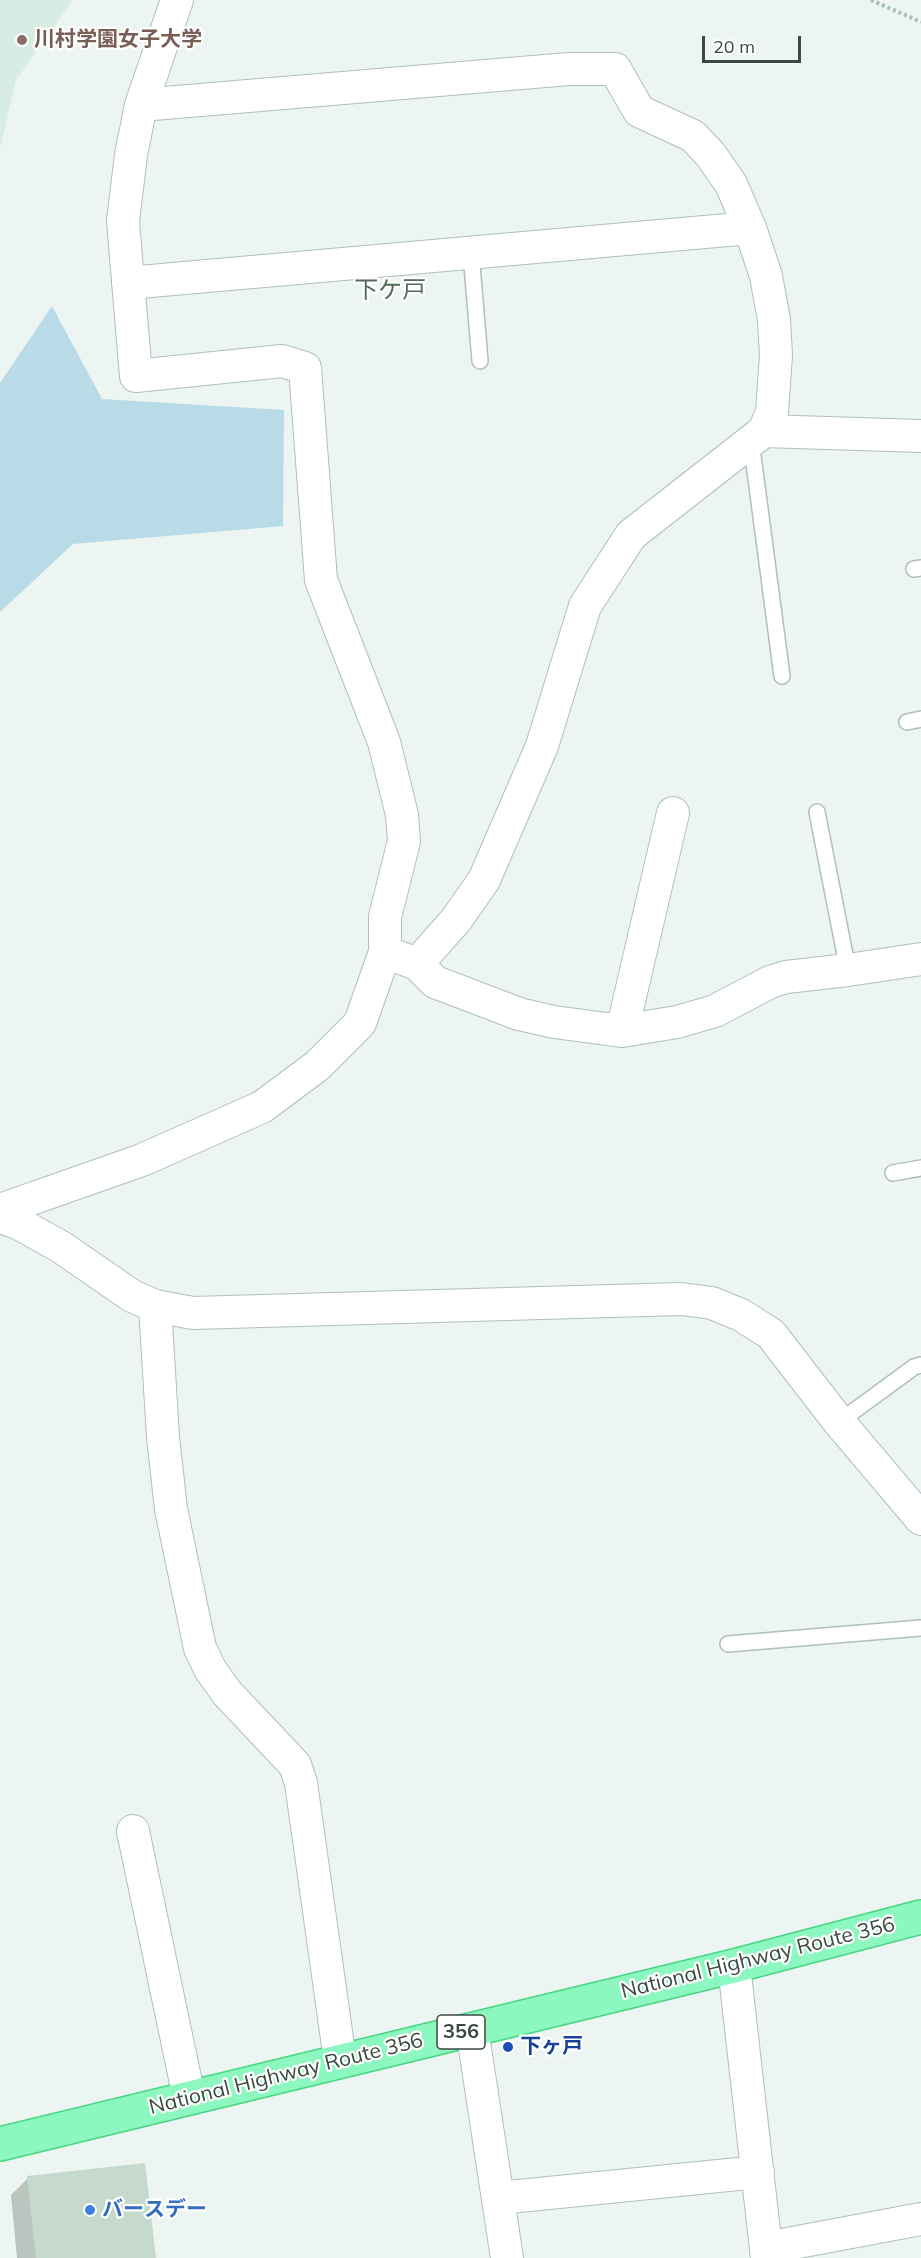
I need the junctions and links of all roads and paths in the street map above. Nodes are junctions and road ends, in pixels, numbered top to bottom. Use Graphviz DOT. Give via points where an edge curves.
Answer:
graph roads {
  1 [pos="177,0"];
  2 [pos="872,0"];
  3 [pos="921,22"];
  4 [pos="141,105"];
  5 [pos="750,228"];
  6 [pos="471,253"];
  7 [pos="128,283"];
  8 [pos="480,361"];
  9 [pos="757,436"];
  10 [pos="921,436"];
  11 [pos="782,676"];
  12 [pos="817,812"];
  13 [pos="673,813"];
  14 [pos="386,952"];
  15 [pos="921,959"];
  16 [pos="417,964"];
  17 [pos="848,970"];
  18 [pos="622,1031"];
  19 [pos="921,1168"];
  20 [pos="893,1173"];
  21 [pos="0,1210"];
  22 [pos="0,1217"];
  23 [pos="155,1306"];
  24 [pos="921,1365"];
  25 [pos="839,1422"];
  26 [pos="921,1519"];
  27 [pos="921,1628"];
  28 [pos="728,1644"];
  29 [pos="134,1831"];
  30 [pos="921,1917"];
  31 [pos="734,1966"];
  32 [pos="472,2029"];
  33 [pos="340,2060"];
  34 [pos="189,2097"];
  35 [pos="0,2144"];
  36 [pos="758,2172"];
  37 [pos="499,2198"];
  38 [pos="921,2219"];
  39 [pos="767,2253"];
  40 [pos="507,2258"];
  1 -- 4 [label="street"];
  2 -- 3 [label="path"];
  4 -- 5 [label="street" via="570,69 615,69 639,111 693,136 710,154 731,184"];
  4 -- 7 [label="street" via="123,221"];
  5 -- 6 [label="street"];
  5 -- 9 [label="street" via="766,276 776,355 772,412"];
  6 -- 7 [label="street"];
  6 -- 8 [label="lane"];
  7 -- 14 [label="street" via="136,376 282,361 305,368 321,580 384,742 402,815 404,841 385,917"];
  9 -- 10 [label="street"];
  9 -- 11 [label="lane"];
  9 -- 16 [label="street" via="631,535 585,606 542,746 484,880 456,920"];
  12 -- 17 [label="lane"];
  13 -- 18 [label="street"];
  14 -- 16 [label="street"];
  14 -- 21 [label="street" via="360,1023 317,1066 262,1107 142,1160"];
  15 -- 17 [label="street"];
  16 -- 18 [label="street" via="435,981 519,1014"];
  17 -- 18 [label="street" via="786,977 715,1011"];
  19 -- 20 [label="lane"];
  22 -- 23 [label="street" via="53,1242 132,1296"];
  23 -- 25 [label="street" via="193,1313 681,1299 712,1303 771,1334"];
  23 -- 33 [label="street" via="171,1509 200,1648 226,1693 295,1765 301,1783"];
  24 -- 25 [label="lane"];
  25 -- 26 [label="street"];
  27 -- 28 [label="lane"];
  29 -- 34 [label="street"];
  30 -- 31 [label="highway, National Highway Route 356 / 356"];
  31 -- 32 [label="highway, National Highway Route 356 / 356"];
  31 -- 36 [label="street"];
  32 -- 33 [label="highway, National Highway Route 356 / 356"];
  32 -- 37 [label="street"];
  33 -- 34 [label="highway, National Highway Route 356 / 356"];
  34 -- 35 [label="highway, National Highway Route 356 / 356"];
  36 -- 37 [label="street"];
  36 -- 39 [label="street"];
  37 -- 40 [label="street"];
  38 -- 39 [label="street"];
}
